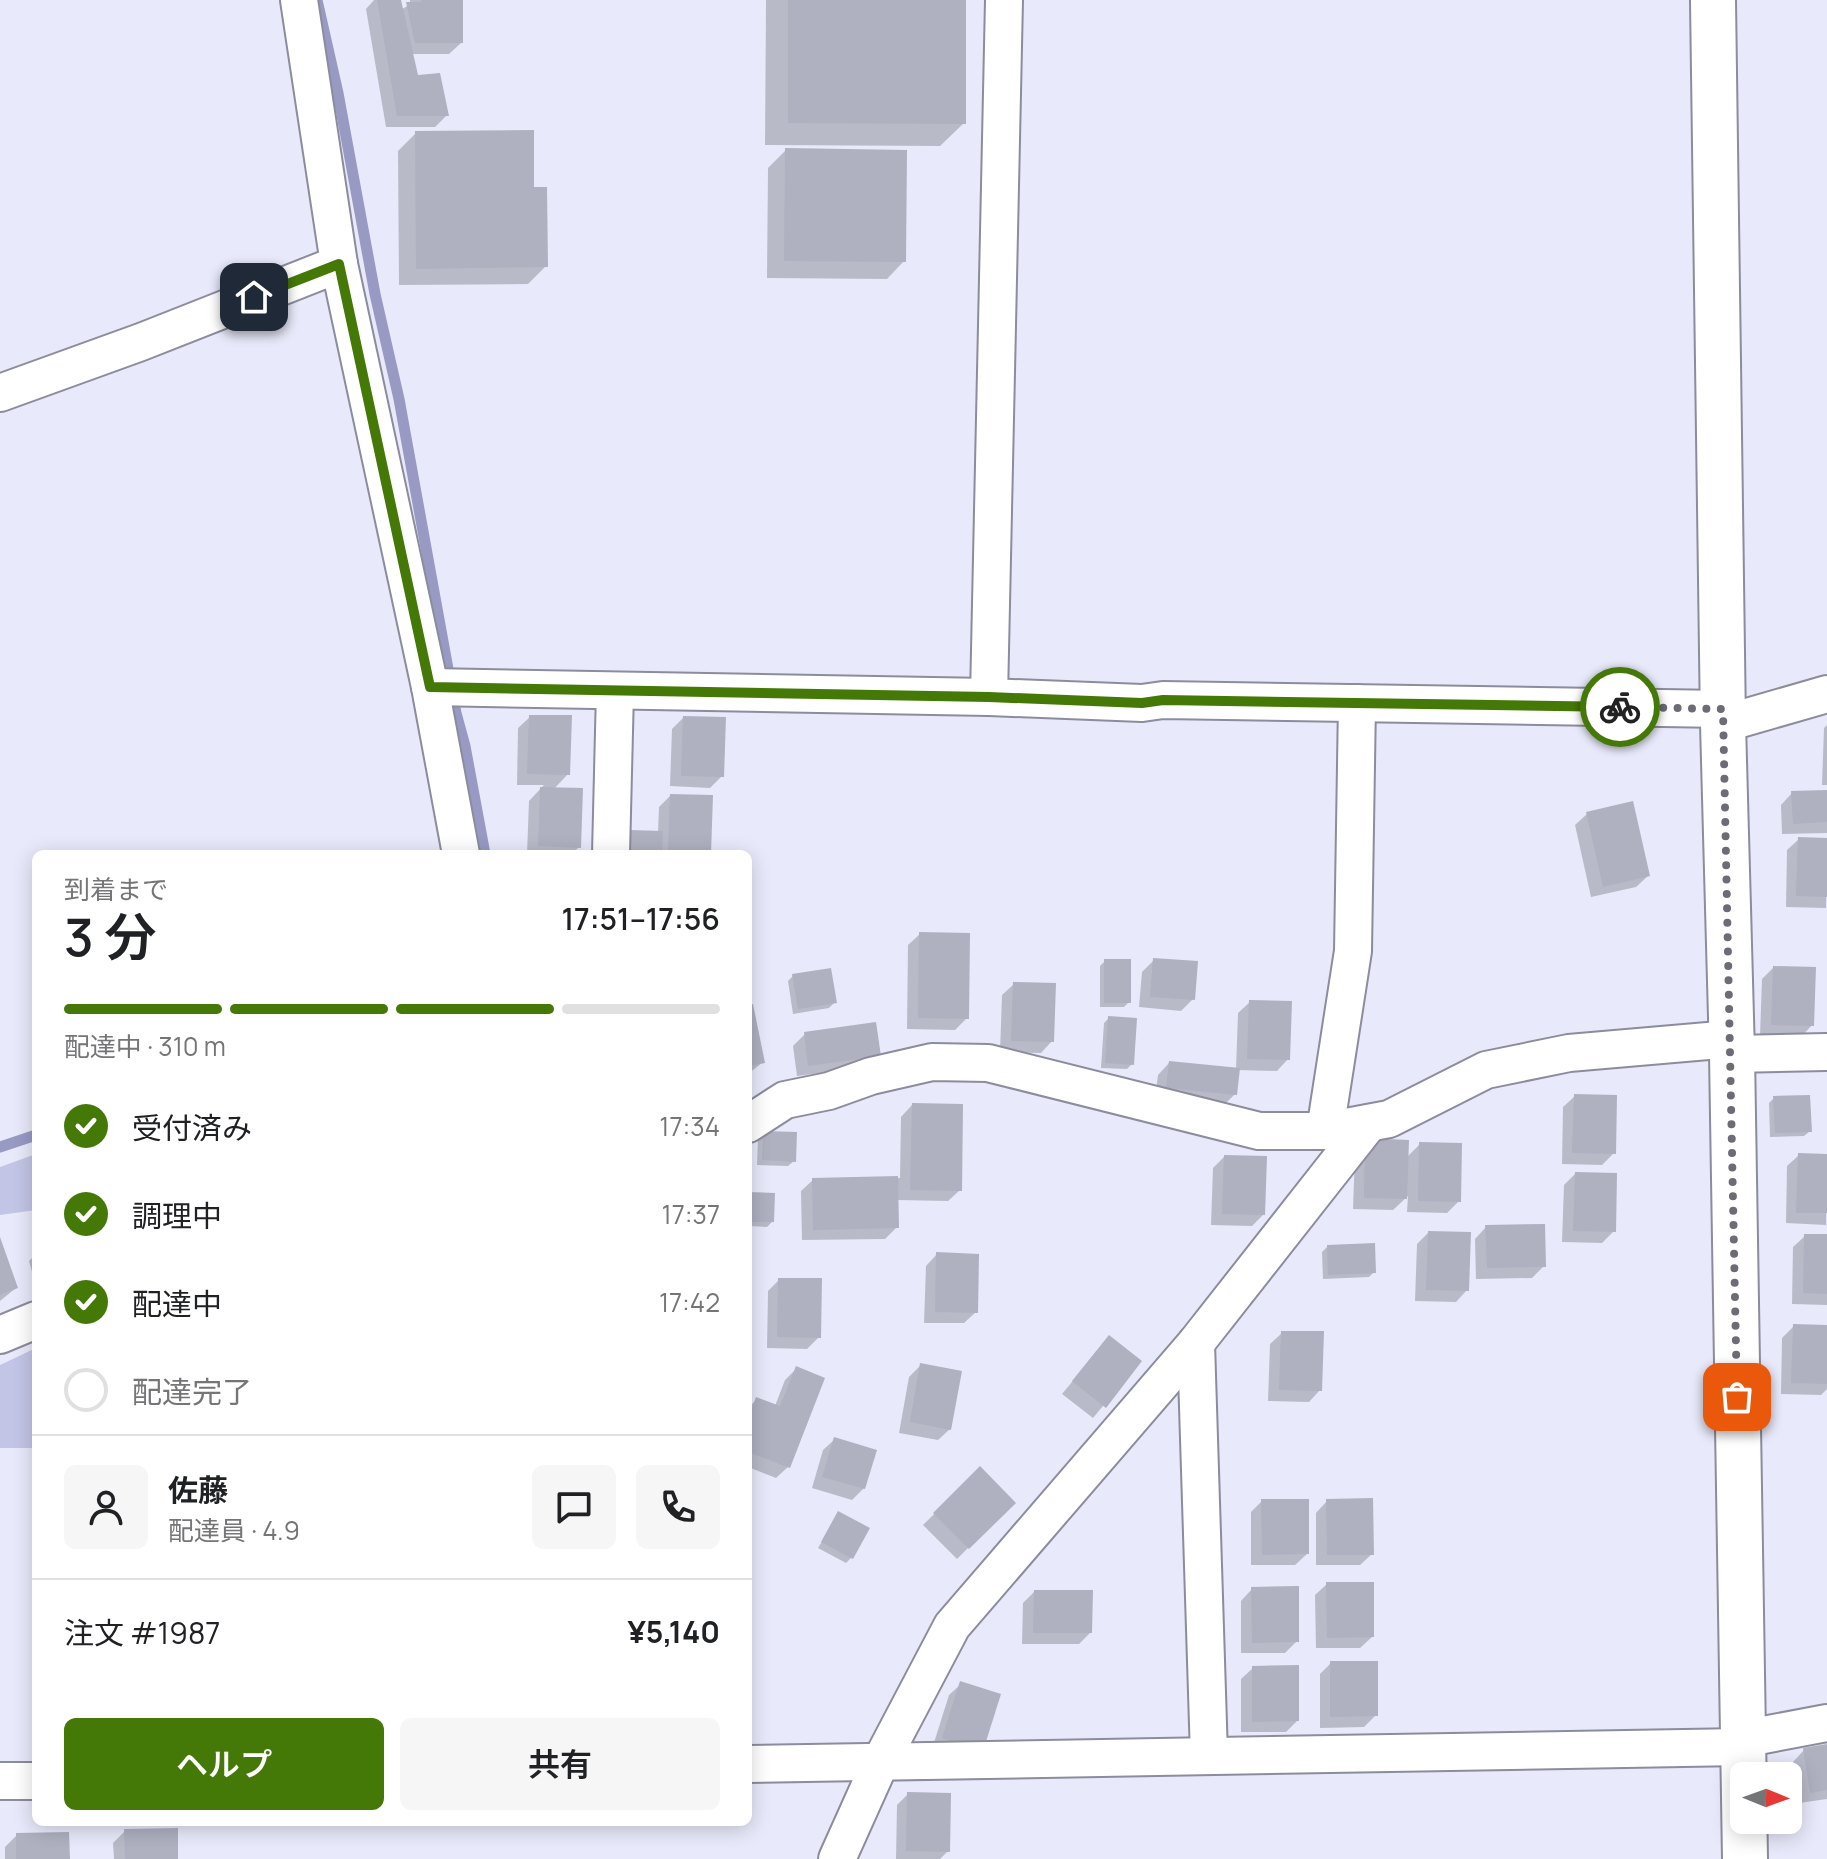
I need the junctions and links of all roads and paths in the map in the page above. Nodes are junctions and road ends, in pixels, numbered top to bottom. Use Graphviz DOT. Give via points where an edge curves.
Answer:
graph roads {
  1 [pos="299,0"];
  2 [pos="1004,0"];
  3 [pos="1713,0"];
  4 [pos="339,264"];
  5 [pos="0,393"];
  6 [pos="445,688"];
  7 [pos="615,691"];
  8 [pos="1827,694"];
  9 [pos="989,697"];
  10 [pos="1357,703"];
  11 [pos="1723,716"];
  12 [pos="461,850"];
  13 [pos="611,850"];
  14 [pos="1731,1047"];
  15 [pos="1827,1052"];
  16 [pos="752,1121"];
  17 [pos="1369,1123"];
  18 [pos="1325,1131"];
  19 [pos="32,1322"];
  20 [pos="0,1335"];
  21 [pos="1196,1343"];
  22 [pos="1827,1723"];
  23 [pos="1742,1743"];
  24 [pos="1209,1756"];
  25 [pos="881,1761"];
  26 [pos="752,1764"];
  27 [pos="0,1781"];
  28 [pos="32,1781"];
  29 [pos="837,1859"];
  30 [pos="1745,1859"];
  1 -- 4 [label="street"];
  2 -- 9 [label="street"];
  3 -- 11 [label="street"];
  4 -- 5 [label="street"];
  4 -- 6 [label="street"];
  6 -- 7 [label="street"];
  6 -- 12 [label="street"];
  7 -- 9 [label="street"];
  7 -- 13 [label="street"];
  8 -- 11 [label="street"];
  9 -- 10 [label="street"];
  10 -- 11 [label="street"];
  10 -- 18 [label="street" via="1353,951"];
  11 -- 14 [label="street"];
  14 -- 15 [label="street"];
  14 -- 17 [label="street" via="1569,1053 1486,1070 1389,1119"];
  14 -- 23 [label="street"];
  16 -- 18 [label="street" via="785,1100 932,1062 988,1063 1259,1131"];
  17 -- 18 [label="street"];
  17 -- 21 [label="street"];
  19 -- 20 [label="street"];
  21 -- 24 [label="street"];
  21 -- 25 [label="street" via="952,1626"];
  22 -- 23 [label="street"];
  23 -- 24 [label="street"];
  23 -- 30 [label="street"];
  24 -- 25 [label="street"];
  25 -- 26 [label="street"];
  25 -- 29 [label="street"];
  27 -- 28 [label="street"];
}
